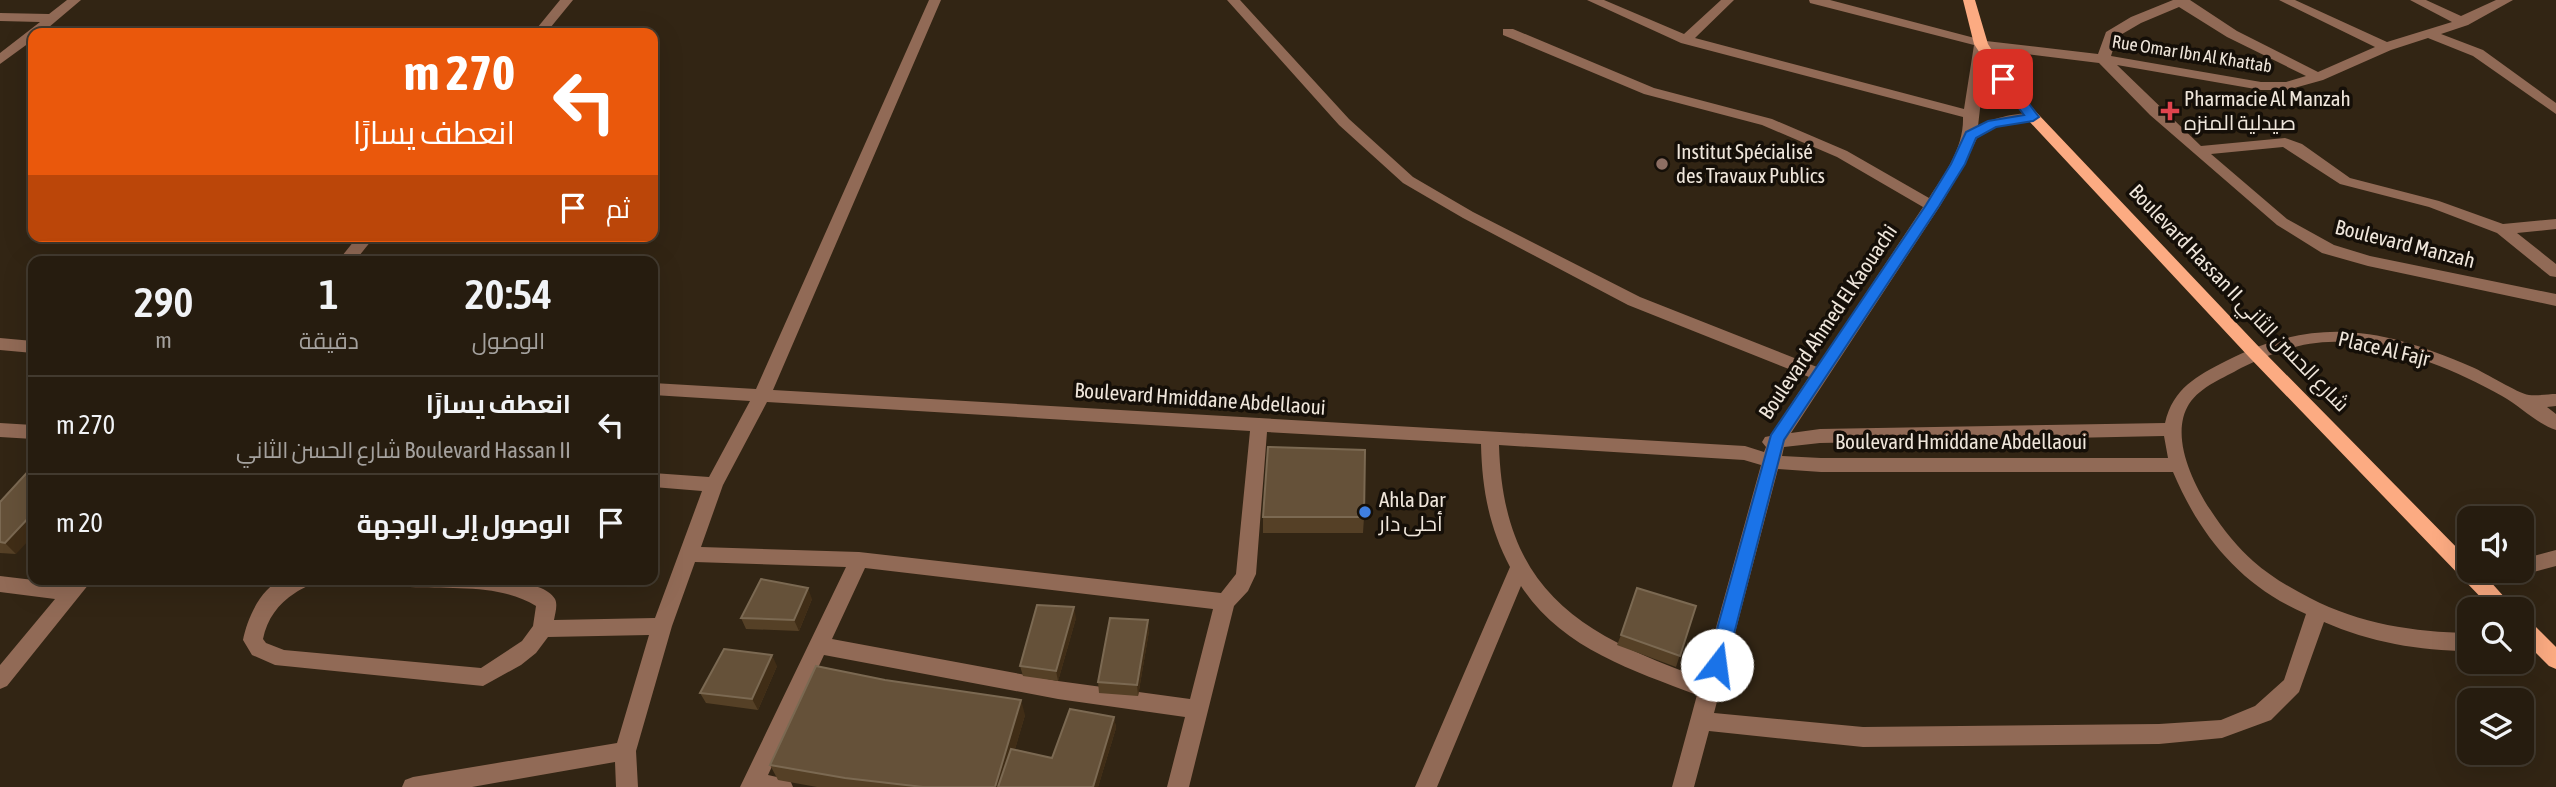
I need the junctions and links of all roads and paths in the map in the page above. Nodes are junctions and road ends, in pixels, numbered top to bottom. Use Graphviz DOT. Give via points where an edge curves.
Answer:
graph roads {
  1 [pos="75,0"];
  2 [pos="567,0"];
  3 [pos="935,0"];
  4 [pos="1233,0"];
  5 [pos="1593,0"];
  6 [pos="1728,0"];
  7 [pos="1815,0"];
  8 [pos="1967,0"];
  9 [pos="2285,0"];
  10 [pos="2416,0"];
  11 [pos="2507,0"];
  12 [pos="2183,1"];
  13 [pos="0,17"];
  14 [pos="52,18"];
  15 [pos="2460,23"];
  16 [pos="40,28"];
  17 [pos="543,28"];
  18 [pos="1508,32"];
  19 [pos="2430,34"];
  20 [pos="28,37"];
  21 [pos="1686,40"];
  22 [pos="1980,43"];
  23 [pos="2386,47"];
  24 [pos="2478,53"];
  25 [pos="2103,59"];
  26 [pos="0,60"];
  27 [pos="2318,77"];
  28 [pos="2556,110"];
  29 [pos="1970,115"];
  30 [pos="2033,117"];
  31 [pos="1971,135"];
  32 [pos="2198,151"];
  33 [pos="1932,206"];
  34 [pos="2556,224"];
  35 [pos="2502,229"];
  36 [pos="362,242"];
  37 [pos="350,256"];
  38 [pos="2556,272"];
  39 [pos="2556,300"];
  40 [pos="0,344"];
  41 [pos="28,346"];
  42 [pos="2255,352"];
  43 [pos="1820,374"];
  44 [pos="658,388"];
  45 [pos="762,395"];
  46 [pos="2556,400"];
  47 [pos="2525,401"];
  48 [pos="2556,424"];
  49 [pos="1259,426"];
  50 [pos="2174,429"];
  51 [pos="0,430"];
  52 [pos="28,432"];
  53 [pos="1776,439"];
  54 [pos="1490,440"];
  55 [pos="1745,453"];
  56 [pos="1772,462"];
  57 [pos="2179,465"];
  58 [pos="658,480"];
  59 [pos="714,485"];
  60 [pos="689,554"];
  61 [pos="2556,558"];
  62 [pos="859,560"];
  63 [pos="2457,560"];
  64 [pos="2534,564"];
  65 [pos="1518,570"];
  66 [pos="2479,583"];
  67 [pos="0,584"];
  68 [pos="28,585"];
  69 [pos="39,585"];
  70 [pos="288,585"];
  71 [pos="481,585"];
  72 [pos="78,586"];
  73 [pos="2493,597"];
  74 [pos="1225,602"];
  75 [pos="2317,610"];
  76 [pos="662,626"];
  77 [pos="543,629"];
  78 [pos="2534,640"];
  79 [pos="2457,642"];
  80 [pos="818,645"];
  81 [pos="2556,660"];
  82 [pos="0,680"];
  83 [pos="1710,690"];
  84 [pos="1197,709"];
  85 [pos="1702,721"];
  86 [pos="625,751"];
  87 [pos="752,785"];
  88 [pos="413,787"];
  89 [pos="628,787"];
  90 [pos="782,787"];
  91 [pos="1178,787"];
  92 [pos="1426,787"];
  93 [pos="1683,787"];
  1 -- 14 [label="street"];
  2 -- 17 [label="street"];
  3 -- 45 [label="street"];
  4 -- 43 [label="street" via="1344,122 1408,180 1634,302"];
  5 -- 21 [label="street"];
  6 -- 21 [label="street"];
  7 -- 22 [label="street, Rue Omar Ibn Al Khattab"];
  8 -- 22 [label="main road, Boulevard Hassan II شارع الحسن الثاني"];
  9 -- 23 [label="street"];
  10 -- 15 [label="street"];
  11 -- 15 [label="street, Rue Omar Ibn Al Khattab"];
  12 -- 25 [label="street" via="2111,35"];
  12 -- 27 [label="street" via="2232,34"];
  13 -- 14 [label="street"];
  14 -- 16 [label="street"];
  15 -- 19 [label="street, Rue Omar Ibn Al Khattab"];
  15 -- 24 [label="street"];
  18 -- 33 [label="street" via="1649,91 1767,122 1842,154"];
  19 -- 23 [label="street, Rue Omar Ibn Al Khattab"];
  19 -- 24 [label="street"];
  20 -- 26 [label="street"];
  21 -- 29 [label="street"];
  22 -- 25 [label="street, Rue Omar Ibn Al Khattab"];
  22 -- 29 [label="street, Boulevard Ahmed El Kaouachi"];
  22 -- 30 [label="main road, Boulevard Hassan II شارع الحسن الثاني"];
  23 -- 27 [label="street, Rue Omar Ibn Al Khattab"];
  24 -- 28 [label="street"];
  25 -- 27 [label="street, Rue Omar Ibn Al Khattab" via="2261,86 2287,86"];
  25 -- 32 [label="street, Boulevard Manzah"];
  29 -- 31 [label="street, Boulevard Ahmed El Kaouachi"];
  30 -- 31 [label="street" via="1993,123"];
  30 -- 42 [label="main road, Boulevard Hassan II شارع الحسن الثاني"];
  31 -- 33 [label="street, Boulevard Ahmed El Kaouachi"];
  32 -- 35 [label="street" via="2285,142 2345,181 2434,204"];
  32 -- 39 [label="street, Boulevard Manzah" via="2282,222 2328,249"];
  33 -- 43 [label="street, Boulevard Ahmed El Kaouachi"];
  34 -- 35 [label="street"];
  35 -- 38 [label="street"];
  36 -- 37 [label="street"];
  40 -- 41 [label="street"];
  42 -- 47 [label="street, Place Al Fajr" via="2285,342 2342,336 2430,358"];
  42 -- 50 [label="street, Place Al Fajr" via="2193,388 2178,407"];
  42 -- 63 [label="main road, Boulevard Hassan II شارع الحسن الثاني"];
  43 -- 53 [label="street, Boulevard Ahmed El Kaouachi"];
  44 -- 45 [label="street, Boulevard Hmiddane Abdellaoui"];
  45 -- 49 [label="street, Boulevard Hmiddane Abdellaoui"];
  45 -- 59 [label="street"];
  46 -- 47 [label="street"];
  47 -- 48 [label="street, Place Al Fajr"];
  49 -- 54 [label="street, Boulevard Hmiddane Abdellaoui"];
  49 -- 74 [label="street" via="1246,574"];
  50 -- 53 [label="street, Boulevard Hmiddane Abdellaoui"];
  50 -- 57 [label="street, Place Al Fajr"];
  51 -- 52 [label="street"];
  53 -- 55 [label="street, Boulevard Hmiddane Abdellaoui"];
  53 -- 56 [label="street, Boulevard Ahmed El Kaouachi"];
  54 -- 55 [label="street, Boulevard Hmiddane Abdellaoui"];
  54 -- 65 [label="street" via="1492,491"];
  55 -- 56 [label="street, Boulevard Hmiddane Abdellaoui"];
  56 -- 57 [label="street, Boulevard Hmiddane Abdellaoui"];
  56 -- 83 [label="street, Boulevard Ahmed El Kaouachi"];
  57 -- 75 [label="street, Place Al Fajr" via="2226,548 2262,579"];
  58 -- 59 [label="street"];
  59 -- 60 [label="street"];
  60 -- 62 [label="street"];
  60 -- 76 [label="street"];
  61 -- 64 [label="street"];
  62 -- 74 [label="street"];
  62 -- 80 [label="street"];
  65 -- 83 [label="street" via="1566,622 1606,649"];
  65 -- 92 [label="street"];
  66 -- 73 [label="main road, Boulevard Hassan II شارع الحسن الثاني"];
  67 -- 68 [label="street"];
  69 -- 72 [label="street"];
  70 -- 77 [label="street" via="268,604 255,626 253,640 259,649 282,659 483,677 514,659"];
  71 -- 77 [label="street" via="537,593 547,602"];
  72 -- 82 [label="street"];
  74 -- 84 [label="street"];
  75 -- 79 [label="street, Place Al Fajr" via="2399,637"];
  75 -- 85 [label="street" via="2292,686 2263,713 2222,729 2159,734 1863,737"];
  76 -- 77 [label="street"];
  76 -- 86 [label="street"];
  78 -- 81 [label="main road"];
  80 -- 84 [label="street" via="1058,690"];
  80 -- 87 [label="street"];
  83 -- 85 [label="street, Boulevard Ahmed El Kaouachi"];
  84 -- 91 [label="street"];
  85 -- 93 [label="street, Boulevard Ahmed El Kaouachi"];
  86 -- 88 [label="street"];
  86 -- 89 [label="street"];
  87 -- 90 [label="street"];
}
